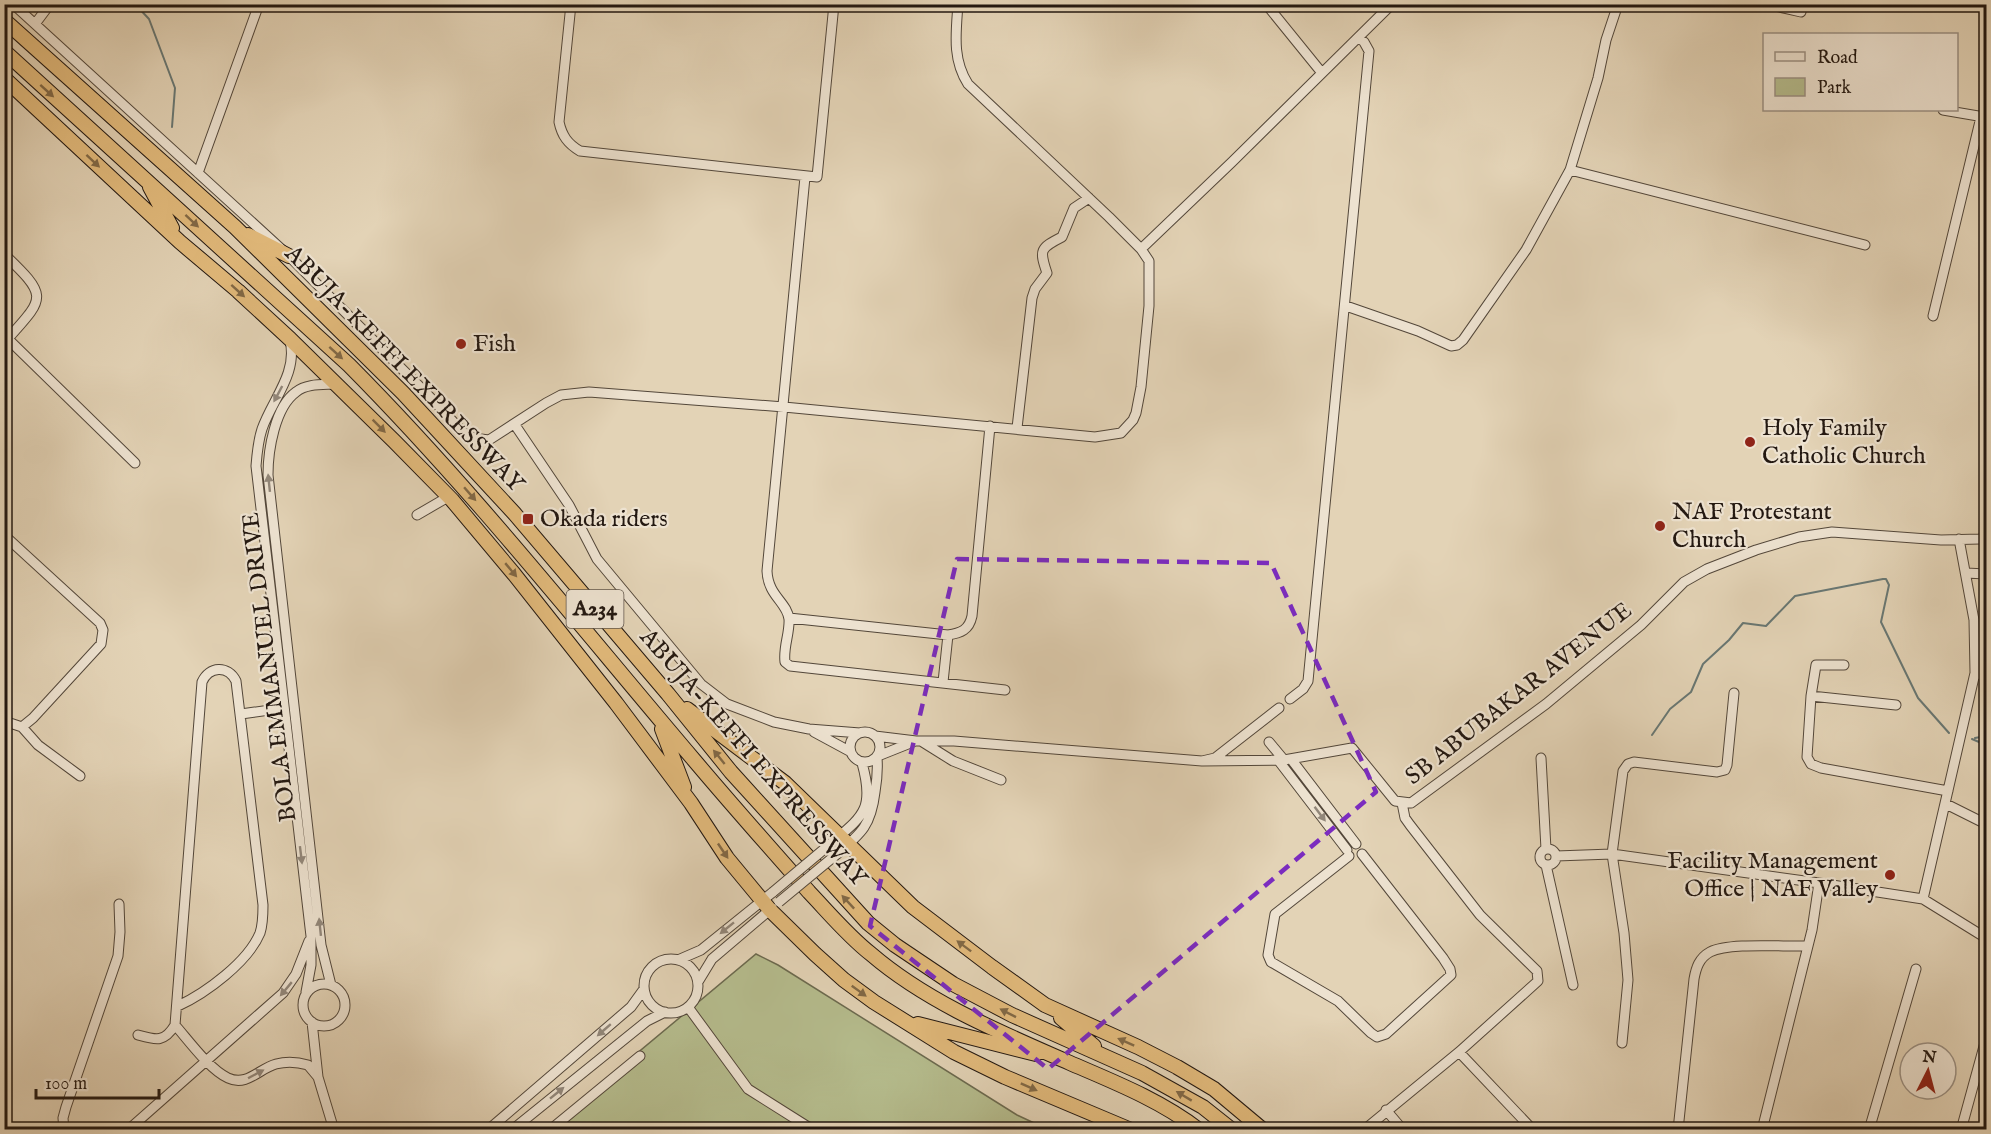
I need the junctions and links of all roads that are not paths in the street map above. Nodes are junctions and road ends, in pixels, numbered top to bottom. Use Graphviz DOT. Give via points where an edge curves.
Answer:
graph roads {
  1 [pos="13,4"];
  2 [pos="50,4"];
  3 [pos="259,4"];
  4 [pos="571,4"];
  5 [pos="834,4"];
  6 [pos="958,4"];
  7 [pos="1266,4"];
  8 [pos="1392,4"];
  9 [pos="1618,4"];
  10 [pos="1766,4"];
  11 [pos="1801,12"];
  12 [pos="4,20"];
  13 [pos="35,24"];
  14 [pos="1359,38"];
  15 [pos="4,51"];
  16 [pos="1322,73"];
  17 [pos="4,78"];
  18 [pos="1949,111"];
  19 [pos="1984,117"];
  20 [pos="1570,170"];
  21 [pos="198,173"];
  22 [pos="805,177"];
  23 [pos="147,180"];
  24 [pos="1089,198"];
  25 [pos="235,227"];
  26 [pos="180,242"];
  27 [pos="1865,245"];
  28 [pos="1141,249"];
  29 [pos="4,254"];
  30 [pos="289,256"];
  31 [pos="1346,306"];
  32 [pos="1933,316"];
  33 [pos="290,339"];
  34 [pos="6,341"];
  35 [pos="337,384"];
  36 [pos="784,407"];
  37 [pos="515,425"];
  38 [pos="990,426"];
  39 [pos="1017,428"];
  40 [pos="135,463"];
  41 [pos="448,496"];
  42 [pos="417,515"];
  43 [pos="4,535"];
  44 [pos="1986,536"];
  45 [pos="1959,539"];
  46 [pos="1966,573"];
  47 [pos="1986,574"];
  48 [pos="789,618"];
  49 [pos="948,635"];
  50 [pos="1844,665"];
  51 [pos="1975,673"];
  52 [pos="1986,676"];
  53 [pos="943,682"];
  54 [pos="1005,690"];
  55 [pos="1734,693"];
  56 [pos="668,694"];
  57 [pos="1811,696"];
  58 [pos="1290,699"];
  59 [pos="1896,705"];
  60 [pos="284,708"];
  61 [pos="1279,708"];
  62 [pos="241,714"];
  63 [pos="658,718"];
  64 [pos="4,721"];
  65 [pos="22,727"];
  66 [pos="809,729"];
  67 [pos="860,733"];
  68 [pos="875,736"];
  69 [pos="918,741"];
  70 [pos="1269,742"];
  71 [pos="850,752"];
  72 [pos="877,757"];
  73 [pos="1540,758"];
  74 [pos="1284,760"];
  75 [pos="1202,761"];
  76 [pos="862,763"];
  77 [pos="1297,775"];
  78 [pos="80,776"];
  79 [pos="1001,780"];
  80 [pos="1948,790"];
  81 [pos="691,803"];
  82 [pos="1406,803"];
  83 [pos="1946,804"];
  84 [pos="1986,824"];
  85 [pos="844,839"];
  86 [pos="1356,844"];
  87 [pos="1546,849"];
  88 [pos="1348,853"];
  89 [pos="1362,854"];
  90 [pos="1612,854"];
  91 [pos="1556,856"];
  92 [pos="1546,865"];
  93 [pos="1819,883"];
  94 [pos="1923,899"];
  95 [pos="771,901"];
  96 [pos="118,904"];
  97 [pos="311,936"];
  98 [pos="1986,938"];
  99 [pos="1808,946"];
  100 [pos="678,960"];
  101 [pos="1916,969"];
  102 [pos="698,982"];
  103 [pos="331,985"];
  104 [pos="1573,985"];
  105 [pos="644,989"];
  106 [pos="306,992"];
  107 [pos="1045,1005"];
  108 [pos="178,1006"];
  109 [pos="688,1007"];
  110 [pos="665,1012"];
  111 [pos="904,1020"];
  112 [pos="312,1022"];
  113 [pos="175,1025"];
  114 [pos="138,1035"];
  115 [pos="1986,1039"];
  116 [pos="1622,1043"];
  117 [pos="1459,1052"];
  118 [pos="1104,1055"];
  119 [pos="640,1056"];
  120 [pos="206,1060"];
  121 [pos="1072,1064"];
  122 [pos="318,1077"];
  123 [pos="1386,1110"];
  124 [pos="64,1130"];
  125 [pos="128,1130"];
  126 [pos="334,1130"];
  127 [pos="488,1130"];
  128 [pos="512,1130"];
  129 [pos="550,1130"];
  130 [pos="813,1130"];
  131 [pos="1131,1130"];
  132 [pos="1199,1130"];
  133 [pos="1232,1130"];
  134 [pos="1263,1130"];
  135 [pos="1364,1130"];
  136 [pos="1403,1130"];
  137 [pos="1533,1130"];
  138 [pos="1678,1130"];
  139 [pos="1762,1130"];
  140 [pos="1869,1130"];
  141 [pos="1961,1130"];
  1 -- 13 [label="street"];
  2 -- 13 [label="street"];
  3 -- 21 [label="street"];
  4 -- 22 [label="street" via="559,122 571,146 580,151"];
  5 -- 22 [label="street" via="817,177"];
  6 -- 24 [label="street" via="957,62 968,84"];
  7 -- 16 [label="street"];
  8 -- 14 [label="street"];
  9 -- 20 [label="street"];
  10 -- 11 [label="street"];
  12 -- 25 [label="highway, ABUJA-KEFFI EXPRESSWAY / A234"];
  13 -- 21 [label="street"];
  14 -- 16 [label="street"];
  14 -- 31 [label="street" via="1370,51"];
  15 -- 23 [label="highway, ABUJA-KEFFI EXPRESSWAY / A234, one-way"];
  16 -- 28 [label="street"];
  17 -- 26 [label="highway, one-way"];
  18 -- 19 [label="street"];
  19 -- 32 [label="street"];
  20 -- 27 [label="street"];
  20 -- 31 [label="street" via="1526,250 1460,344 1451,346 1418,330"];
  21 -- 30 [label="street"];
  22 -- 36 [label="street"];
  23 -- 26 [label="highway"];
  23 -- 63 [label="highway, ABUJA-KEFFI EXPRESSWAY / A234, one-way" via="395,412 496,524"];
  24 -- 28 [label="street"];
  24 -- 39 [label="street" via="1074,208 1062,237 1047,245 1042,256 1047,273 1032,298"];
  25 -- 30 [label="highway"];
  25 -- 56 [label="highway, ABUJA-KEFFI EXPRESSWAY / A234" via="464,458"];
  26 -- 33 [label="highway, one-way"];
  28 -- 39 [label="street" via="1150,269 1149,306 1141,387 1133,420 1115,436"];
  29 -- 34 [label="street" via="34,283 38,292 36,305"];
  30 -- 37 [label="street" via="463,432 489,440"];
  31 -- 58 [label="street" via="1308,681"];
  33 -- 35 [label="highway"];
  33 -- 60 [label="street, BOLA EMMANUEL DRIVE, one-way" via="288,375 262,429 256,466"];
  34 -- 40 [label="street"];
  35 -- 41 [label="highway, one-way"];
  103 -- 35 [label="street, BOLA EMMANUEL DRIVE, one-way" via="321,945 268,465 272,438 285,404 307,386"];
  36 -- 37 [label="street" via="576,393 561,395"];
  36 -- 38 [label="street"];
  36 -- 48 [label="street" via="767,571 770,587"];
  37 -- 66 [label="street" via="569,505 597,559 701,684 739,709"];
  38 -- 39 [label="street"];
  38 -- 49 [label="street" via="972,616 963,631"];
  41 -- 42 [label="street"];
  41 -- 81 [label="highway, one-way" via="602,684"];
  43 -- 65 [label="street" via="100,622 103,630 101,644"];
  44 -- 45 [label="street, SB ABUBAKAR AVENUE"];
  45 -- 46 [label="street"];
  45 -- 82 [label="street, SB ABUBAKAR AVENUE" via="1832,532 1799,537 1707,568 1684,582 1641,626 1554,697"];
  46 -- 47 [label="street"];
  46 -- 51 [label="street" via="1974,620"];
  48 -- 49 [label="street"];
  48 -- 53 [label="street" via="784,655 790,666"];
  49 -- 53 [label="street"];
  50 -- 57 [label="street" via="1816,665"];
  51 -- 52 [label="street"];
  51 -- 80 [label="street"];
  53 -- 54 [label="street"];
  55 -- 90 [label="street" via="1725,770 1628,764 1623,771"];
  56 -- 85 [label="highway, ABUJA-KEFFI EXPRESSWAY" via="785,783"];
  118 -- 56 [label="highway, ABUJA-KEFFI EXPRESSWAY / A234, one-way" via="953,984 867,923 731,772"];
  57 -- 59 [label="street"];
  57 -- 80 [label="street" via="1807,757 1811,764"];
  60 -- 62 [label="street"];
  60 -- 97 [label="street, BOLA EMMANUEL DRIVE, one-way"];
  61 -- 75 [label="street" via="1215,758"];
  62 -- 108 [label="street" via="263,905 260,932 236,965 203,993"];
  62 -- 108 [label="street" via="233,675 212,670 202,682"];
  63 -- 81 [label="highway"];
  63 -- 121 [label="highway, ABUJA-KEFFI EXPRESSWAY / A234" via="773,853 871,955 958,1011"];
  64 -- 65 [label="street"];
  65 -- 78 [label="street" via="38,745"];
  66 -- 67 [label="street"];
  66 -- 71 [label="street"];
  67 -- 68 [label="street"];
  67 -- 71 [label="street" via="851,741"];
  68 -- 69 [label="street"];
  68 -- 72 [label="street" via="881,748"];
  69 -- 72 [label="street"];
  69 -- 75 [label="street"];
  69 -- 79 [label="street" via="953,761"];
  70 -- 74 [label="street"];
  71 -- 76 [label="street"];
  72 -- 76 [label="street"];
  72 -- 85 [label="street" via="872,813 864,829"];
  73 -- 87 [label="street"];
  74 -- 75 [label="street"];
  74 -- 77 [label="street"];
  74 -- 82 [label="street" via="1352,748 1395,801"];
  76 -- 85 [label="street" via="867,783 865,809"];
  77 -- 86 [label="street"];
  77 -- 88 [label="street, one-way"];
  80 -- 83 [label="street"];
  81 -- 95 [label="highway, one-way" via="727,858"];
  82 -- 117 [label="street" via="1405,818 1464,896 1539,976"];
  83 -- 84 [label="street"];
  83 -- 94 [label="street"];
  85 -- 95 [label="street, bridge" via="829,845"];
  85 -- 95 [label="street, bridge" via="837,854"];
  107 -- 85 [label="highway, ABUJA-KEFFI EXPRESSWAY, one-way" via="913,907"];
  86 -- 88 [label="street"];
  86 -- 89 [label="street"];
  87 -- 91 [label="street" via="1553,850"];
  87 -- 92 [label="street" via="1540,854"];
  88 -- 89 [label="street" via="1354,859"];
  88 -- 89 [label="street" via="1275,914 1268,955 1271,962 1338,1001 1377,1037 1386,1034 1451,975"];
  90 -- 91 [label="street"];
  90 -- 93 [label="street"];
  90 -- 116 [label="street" via="1628,980"];
  91 -- 92 [label="street" via="1553,863"];
  92 -- 104 [label="street"];
  93 -- 94 [label="street"];
  93 -- 99 [label="street"];
  94 -- 98 [label="street"];
  95 -- 100 [label="street, one-way" via="701,950"];
  95 -- 102 [label="street" via="712,959"];
  95 -- 111 [label="highway, one-way" via="844,980"];
  96 -- 124 [label="street" via="118,956 66,1107"];
  97 -- 106 [label="street, BOLA EMMANUEL DRIVE"];
  97 -- 120 [label="street, one-way" via="296,974 283,993"];
  99 -- 138 [label="street" via="1722,948 1708,953 1697,964"];
  99 -- 139 [label="street"];
  100 -- 102 [label="street" via="691,968"];
  100 -- 105 [label="street" via="669,959 653,966"];
  101 -- 140 [label="street"];
  102 -- 109 [label="street" via="697,996"];
  103 -- 106 [label="street" via="317,984"];
  103 -- 112 [label="street" via="345,1001 343,1015 325,1026"];
  105 -- 110 [label="street" via="651,1004"];
  105 -- 127 [label="street, one-way" via="631,1007"];
  106 -- 112 [label="street" via="303,1012"];
  107 -- 118 [label="highway"];
  134 -- 107 [label="highway, ABUJA-KEFFI EXPRESSWAY, one-way" via="1214,1089 1177,1067"];
  108 -- 113 [label="street"];
  109 -- 110 [label="street"];
  109 -- 130 [label="street" via="748,1089"];
  128 -- 110 [label="street, one-way" via="647,1021"];
  111 -- 121 [label="highway"];
  111 -- 131 [label="highway, one-way" via="964,1057"];
  112 -- 122 [label="street"];
  113 -- 114 [label="street" via="158,1040"];
  113 -- 120 [label="street"];
  115 -- 141 [label="street"];
  117 -- 123 [label="street"];
  117 -- 137 [label="street"];
  133 -- 118 [label="highway, ABUJA-KEFFI EXPRESSWAY / A234, one-way" via="1185,1096"];
  119 -- 129 [label="street"];
  120 -- 122 [label="street, one-way" via="236,1081 286,1062 308,1065"];
  120 -- 125 [label="street"];
  121 -- 132 [label="highway, ABUJA-KEFFI EXPRESSWAY / A234" via="1181,1116"];
  122 -- 126 [label="street"];
  123 -- 135 [label="street"];
  123 -- 136 [label="street"];
}
